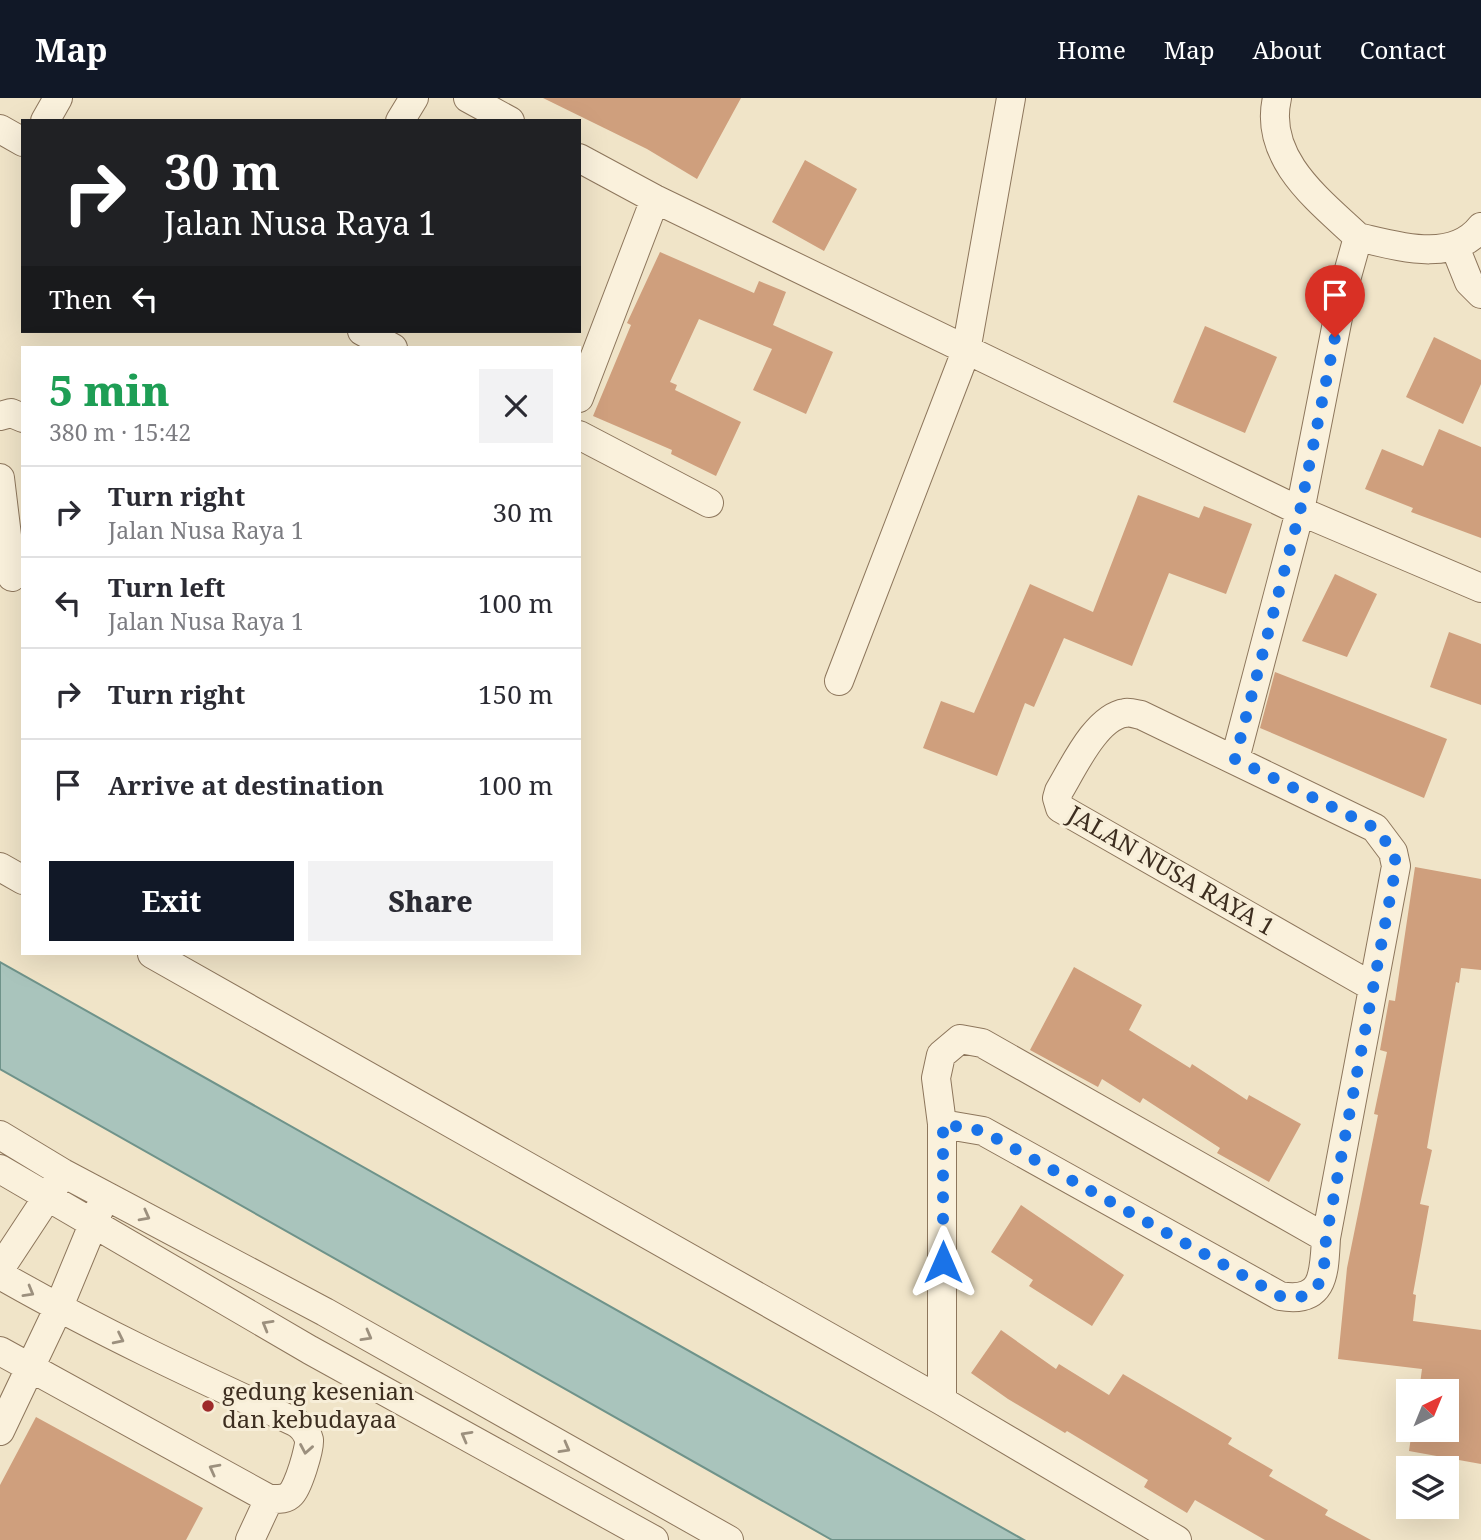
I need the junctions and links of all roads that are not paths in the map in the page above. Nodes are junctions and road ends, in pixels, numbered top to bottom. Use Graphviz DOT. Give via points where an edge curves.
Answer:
graph roads {
  1 [pos="58,98"];
  2 [pos="414,98"];
  3 [pos="468,98"];
  4 [pos="1011,98"];
  5 [pos="1277,98"];
  6 [pos="46,119"];
  7 [pos="401,119"];
  8 [pos="506,119"];
  9 [pos="0,129"];
  10 [pos="21,141"];
  11 [pos="581,159"];
  12 [pos="655,199"];
  13 [pos="1481,227"];
  14 [pos="1358,237"];
  15 [pos="1455,247"];
  16 [pos="1481,294"];
  17 [pos="366,333"];
  18 [pos="389,346"];
  19 [pos="965,351"];
  20 [pos="581,393"];
  21 [pos="0,416"];
  22 [pos="21,417"];
  23 [pos="581,436"];
  24 [pos="0,478"];
  25 [pos="709,503"];
  26 [pos="1300,511"];
  27 [pos="12,576"];
  28 [pos="1481,588"];
  29 [pos="839,681"];
  30 [pos="1235,759"];
  31 [pos="0,867"];
  32 [pos="21,879"];
  33 [pos="154,955"];
  34 [pos="1373,987"];
  35 [pos="943,1124"];
  36 [pos="0,1135"];
  37 [pos="0,1170"];
  38 [pos="63,1173"];
  39 [pos="105,1195"];
  40 [pos="48,1198"];
  41 [pos="93,1226"];
  42 [pos="1326,1238"];
  43 [pos="0,1269"];
  44 [pos="0,1276"];
  45 [pos="58,1309"];
  46 [pos="325,1312"];
  47 [pos="310,1350"];
  48 [pos="0,1351"];
  49 [pos="29,1367"];
  50 [pos="943,1401"];
  51 [pos="0,1431"];
  52 [pos="269,1499"];
  53 [pos="250,1540"];
  54 [pos="654,1540"];
  55 [pos="729,1540"];
  56 [pos="1177,1540"];
  1 -- 6 [label="street"];
  2 -- 7 [label="street"];
  3 -- 8 [label="street"];
  4 -- 19 [label="street"];
  5 -- 14 [label="street" via="1277,132 1285,160"];
  9 -- 10 [label="street"];
  11 -- 12 [label="street"];
  12 -- 19 [label="street"];
  12 -- 20 [label="street"];
  13 -- 15 [label="street"];
  14 -- 15 [label="street" via="1408,247"];
  14 -- 26 [label="street"];
  15 -- 16 [label="street" via="1469,282"];
  17 -- 18 [label="street"];
  19 -- 26 [label="street"];
  19 -- 29 [label="street"];
  21 -- 22 [label="street" via="11,413"];
  23 -- 25 [label="street"];
  24 -- 27 [label="street"];
  26 -- 28 [label="street"];
  26 -- 30 [label="street"];
  30 -- 34 [label="street, JALAN NUSA RAYA 1" via="1375,828 1394,852 1396,866"];
  30 -- 34 [label="street, JALAN NUSA RAYA 1" via="1141,715 1125,712 1098,729 1057,798 1060,808 1093,829"];
  31 -- 32 [label="street"];
  33 -- 50 [label="street"];
  34 -- 42 [label="street, JALAN NUSA RAYA 1"];
  35 -- 42 [label="street, JALAN NUSA RAYA 1" via="983,1131 1280,1296 1297,1299 1319,1285"];
  35 -- 42 [label="street" via="936,1078 941,1055 960,1039 972,1039"];
  35 -- 50 [label="street"];
  36 -- 38 [label="street"];
  37 -- 40 [label="street"];
  38 -- 39 [label="street"];
  38 -- 40 [label="street"];
  39 -- 41 [label="street"];
  39 -- 46 [label="street, one-way"];
  40 -- 41 [label="street"];
  40 -- 43 [label="street"];
  41 -- 45 [label="street"];
  47 -- 41 [label="street, one-way"];
  44 -- 45 [label="street, one-way"];
  45 -- 49 [label="street"];
  45 -- 52 [label="street, one-way" via="302,1426 309,1446 295,1488 284,1499"];
  46 -- 47 [label="street"];
  46 -- 55 [label="street, one-way"];
  54 -- 47 [label="street, one-way"];
  48 -- 49 [label="street"];
  49 -- 51 [label="street"];
  52 -- 49 [label="street, one-way"];
  50 -- 56 [label="street"];
  52 -- 53 [label="street"];
}
